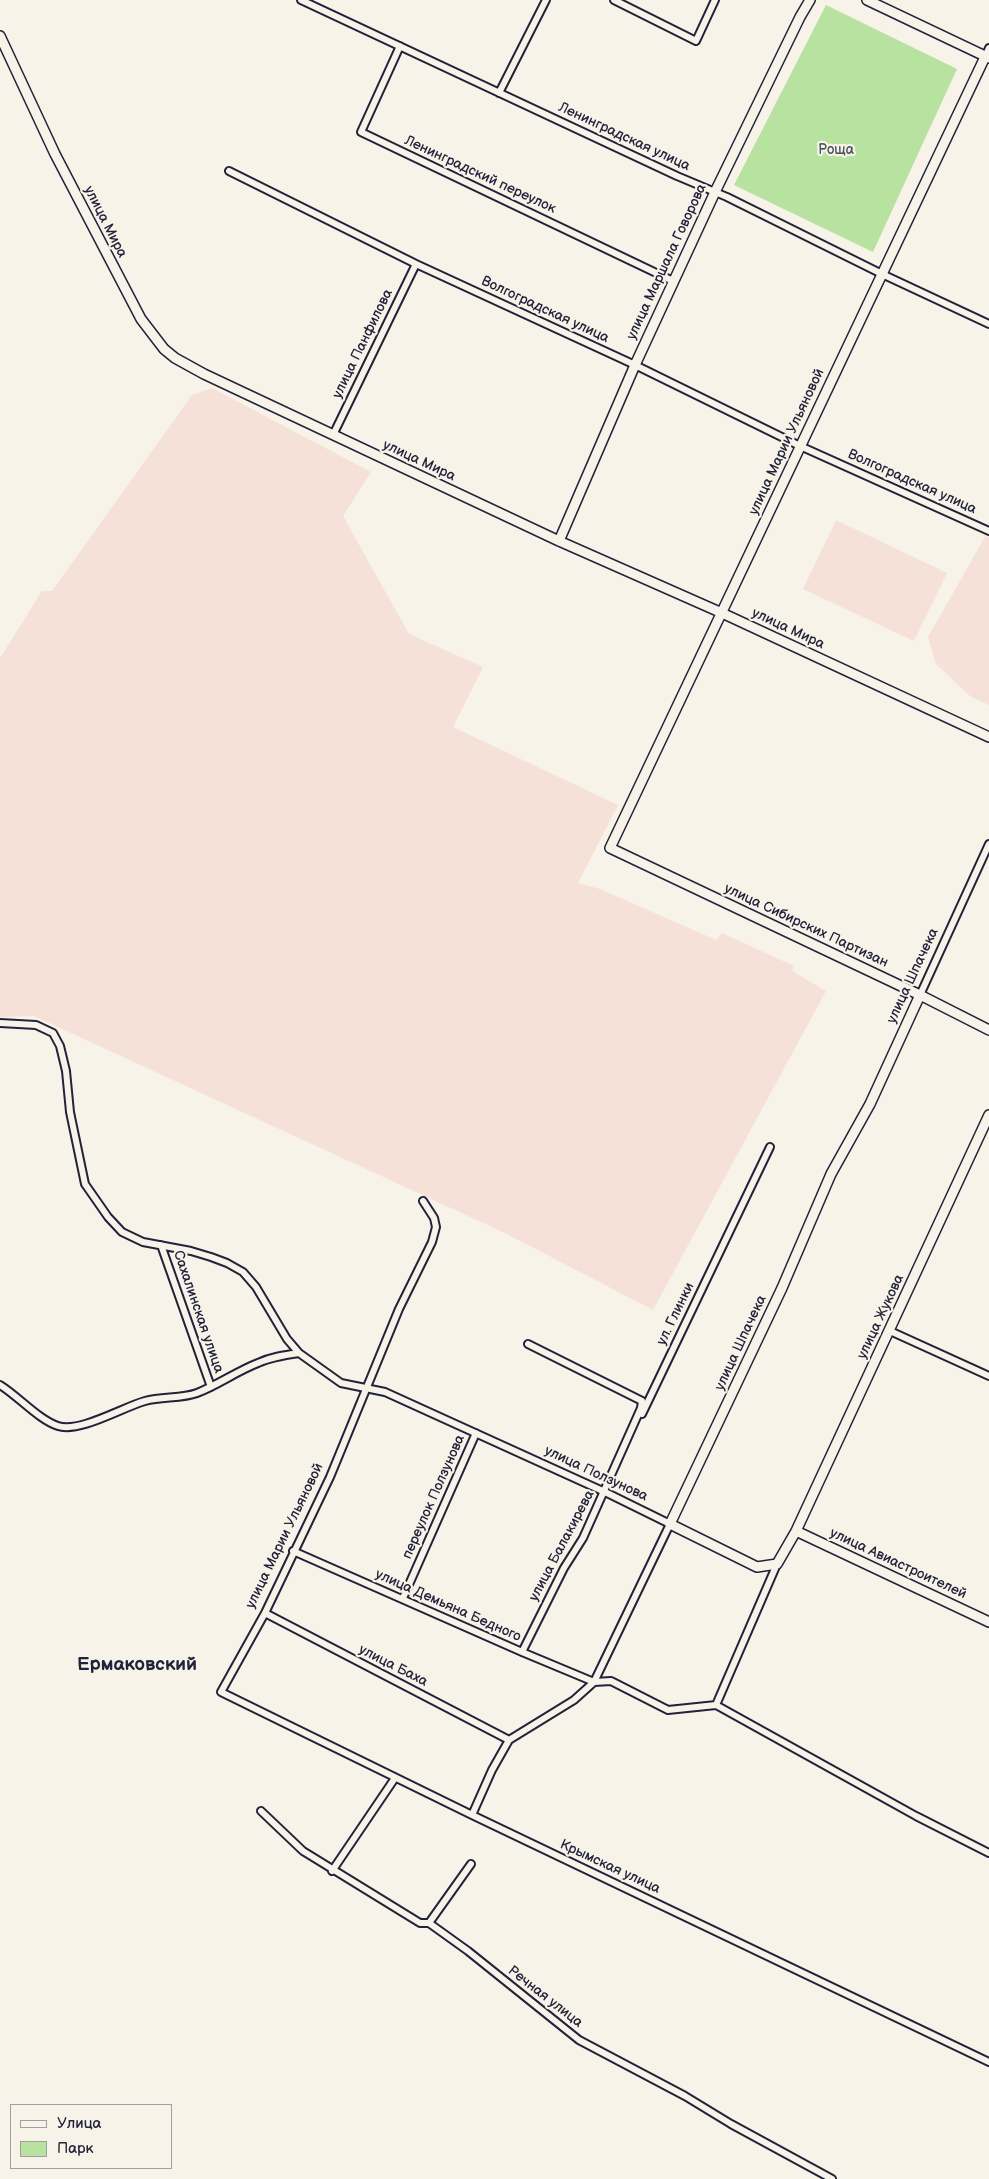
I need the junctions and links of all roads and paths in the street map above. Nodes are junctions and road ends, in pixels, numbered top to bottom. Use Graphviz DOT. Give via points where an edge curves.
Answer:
graph roads {
  1 [pos="301,0"];
  2 [pos="546,0"];
  3 [pos="614,0"];
  4 [pos="715,0"];
  5 [pos="810,0"];
  6 [pos="867,0"];
  7 [pos="0,36"];
  8 [pos="400,46"];
  9 [pos="988,54"];
  10 [pos="499,93"];
  11 [pos="229,170"];
  12 [pos="715,192"];
  13 [pos="416,264"];
  14 [pos="882,274"];
  15 [pos="673,281"];
  16 [pos="989,324"];
  17 [pos="635,365"];
  18 [pos="332,435"];
  19 [pos="800,446"];
  20 [pos="989,531"];
  21 [pos="559,542"];
  22 [pos="722,614"];
  23 [pos="989,737"];
  24 [pos="989,844"];
  25 [pos="610,848"];
  26 [pos="920,995"];
  27 [pos="0,1023"];
  28 [pos="989,1030"];
  29 [pos="989,1115"];
  30 [pos="770,1147"];
  31 [pos="423,1201"];
  32 [pos="161,1245"];
  33 [pos="890,1331"];
  34 [pos="528,1344"];
  35 [pos="299,1353"];
  36 [pos="989,1376"];
  37 [pos="0,1385"];
  38 [pos="211,1387"];
  39 [pos="367,1389"];
  40 [pos="476,1433"];
  41 [pos="605,1492"];
  42 [pos="670,1524"];
  43 [pos="796,1531"];
  44 [pos="293,1550"];
  45 [pos="777,1564"];
  46 [pos="403,1598"];
  47 [pos="264,1613"];
  48 [pos="989,1622"];
  49 [pos="522,1652"];
  50 [pos="594,1682"];
  51 [pos="221,1692"];
  52 [pos="716,1705"];
  53 [pos="509,1740"];
  54 [pos="396,1778"];
  55 [pos="261,1811"];
  56 [pos="472,1815"];
  57 [pos="989,1853"];
  58 [pos="471,1864"];
  59 [pos="332,1871"];
  60 [pos="429,1923"];
  61 [pos="989,2062"];
  62 [pos="832,2179"];
  1 -- 8 [label="street, Ленинградская улица"];
  2 -- 10 [label="street"];
  3 -- 4 [label="street" via="696,41"];
  5 -- 12 [label="street, улица Маршала Говорова"];
  6 -- 9 [label="street"];
  7 -- 18 [label="street, улица Мира" via="55,154 130,301 151,334 164,349 188,366"];
  8 -- 10 [label="street, Ленинградская улица"];
  8 -- 15 [label="street, Ленинградский переулок" via="361,132"];
  9 -- 14 [label="street, улица Марии Ульяновой"];
  10 -- 12 [label="street, Ленинградская улица"];
  11 -- 13 [label="street, Волгоградская улица"];
  12 -- 14 [label="street, Ленинградская улица"];
  12 -- 15 [label="street, улица Маршала Говорова"];
  13 -- 17 [label="street, Волгоградская улица"];
  13 -- 18 [label="street, улица Панфилова"];
  14 -- 16 [label="street, Ленинградская улица"];
  14 -- 19 [label="street, улица Марии Ульяновой"];
  15 -- 17 [label="street, улица Маршала Говорова"];
  17 -- 19 [label="street, Волгоградская улица"];
  17 -- 21 [label="street, улица Маршала Говорова"];
  18 -- 21 [label="street, улица Мира"];
  19 -- 20 [label="street, Волгоградская улица"];
  19 -- 22 [label="street, улица Марии Ульяновой"];
  21 -- 22 [label="street, улица Мира"];
  22 -- 23 [label="street, улица Мира"];
  22 -- 25 [label="street, улица Марии Ульяновой"];
  24 -- 26 [label="street, улица Шпачека"];
  25 -- 26 [label="street, улица Сибирских Партизан"];
  26 -- 28 [label="street, улица Сибирских Партизан"];
  26 -- 42 [label="street, улица Шпачека" via="870,1104 831,1174 782,1288"];
  27 -- 32 [label="street, улица Ползунова" via="36,1025 53,1033 66,1071 70,1112 85,1184 122,1232 142,1242"];
  29 -- 33 [label="street, улица Жукова"];
  30 -- 41 [label="street, ул. Глинки"];
  31 -- 39 [label="street, улица Марии Ульяновой" via="431,1210 436,1227 432,1242 399,1309"];
  32 -- 35 [label="street, улица Ползунова" via="210,1257 243,1272"];
  32 -- 38 [label="street, Сахалинская улица"];
  33 -- 36 [label="street"];
  33 -- 43 [label="street, улица Жукова"];
  34 -- 41 [label="street, улица Балакирева" via="642,1402"];
  35 -- 38 [label="street" via="259,1362"];
  35 -- 39 [label="street, улица Ползунова" via="341,1383"];
  37 -- 38 [label="street" via="16,1394 44,1419 60,1427 78,1426 144,1401 195,1394"];
  39 -- 40 [label="street, улица Ползунова" via="385,1392"];
  39 -- 44 [label="street, улица Марии Ульяновой" via="330,1477"];
  40 -- 41 [label="street, улица Ползунова"];
  40 -- 46 [label="street, переулок Ползунова"];
  41 -- 42 [label="street, улица Ползунова"];
  41 -- 49 [label="street, улица Балакирева"];
  42 -- 45 [label="street, улица Ползунова" via="757,1567"];
  42 -- 50 [label="street, улица Шпачека"];
  43 -- 45 [label="street"];
  43 -- 48 [label="street, улица Авиастроителей"];
  44 -- 46 [label="street, улица Демьяна Бедного"];
  44 -- 47 [label="street, улица Марии Ульяновой"];
  45 -- 52 [label="street"];
  46 -- 49 [label="street, улица Демьяна Бедного"];
  47 -- 51 [label="street, улица Марии Ульяновой"];
  47 -- 53 [label="street, улица Баха"];
  49 -- 50 [label="street, улица Демьяна Бедного"];
  50 -- 52 [label="street, улица Демьяна Бедного" via="610,1681 668,1710"];
  50 -- 53 [label="street, улица Шпачека" via="574,1700"];
  51 -- 54 [label="street, Крымская улица"];
  52 -- 57 [label="street"];
  53 -- 56 [label="street, улица Шпачека"];
  54 -- 56 [label="street, Крымская улица"];
  54 -- 59 [label="street"];
  55 -- 59 [label="street, Речная улица" via="303,1851"];
  56 -- 61 [label="street, Крымская улица"];
  58 -- 60 [label="street"];
  59 -- 60 [label="street, Речная улица" via="420,1923"];
  60 -- 62 [label="street, Речная улица" via="580,2040"];
}
